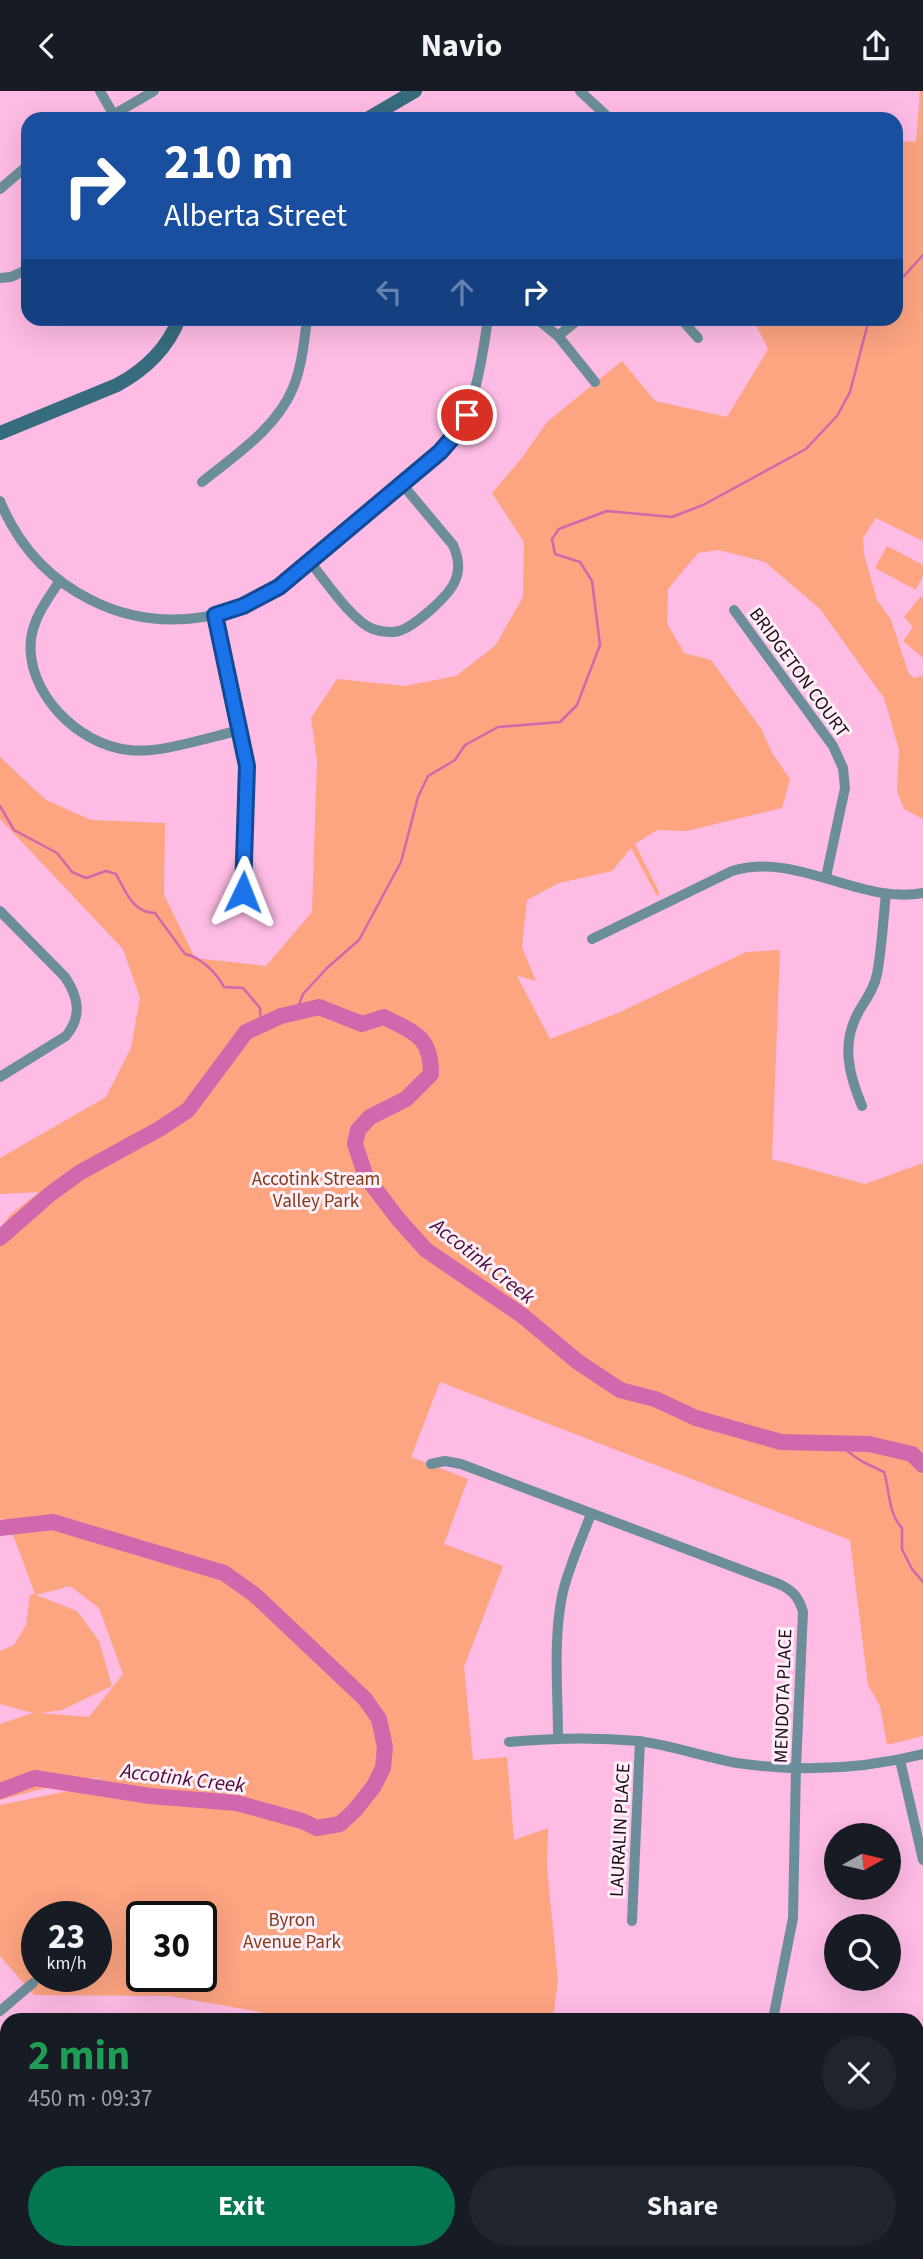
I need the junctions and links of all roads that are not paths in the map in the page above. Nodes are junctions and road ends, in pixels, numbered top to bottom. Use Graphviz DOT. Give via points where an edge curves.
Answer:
graph roads {
  1 [pos="100,91"];
  2 [pos="154,91"];
  3 [pos="415,91"];
  4 [pos="580,91"];
  5 [pos="110,112"];
  6 [pos="120,112"];
  7 [pos="379,112"];
  8 [pos="602,112"];
  9 [pos="21,171"];
  10 [pos="0,189"];
  11 [pos="21,272"];
  12 [pos="0,278"];
  13 [pos="175,326"];
  14 [pos="306,326"];
  15 [pos="487,326"];
  16 [pos="546,326"];
  17 [pos="570,326"];
  18 [pos="687,326"];
  19 [pos="558,336"];
  20 [pos="698,338"];
  21 [pos="595,382"];
  22 [pos="0,433"];
  23 [pos="202,482"];
  24 [pos="402,484"];
  25 [pos="0,501"];
  26 [pos="310,562"];
  27 [pos="60,582"];
  28 [pos="734,610"];
  29 [pos="215,615"];
  30 [pos="240,730"];
  31 [pos="826,877"];
  32 [pos="243,892"];
  33 [pos="923,893"];
  34 [pos="886,894"];
  35 [pos="0,911"];
  36 [pos="592,939"];
  37 [pos="0,1077"];
  38 [pos="862,1106"];
  39 [pos="431,1464"];
  40 [pos="591,1514"];
  41 [pos="558,1738"];
  42 [pos="640,1741"];
  43 [pos="509,1742"];
  44 [pos="923,1754"];
  45 [pos="900,1760"];
  46 [pos="796,1767"];
  47 [pos="923,1860"];
  48 [pos="632,1921"];
  49 [pos="22,1992"];
  50 [pos="0,2011"];
  51 [pos="775,2013"];
  1 -- 5 [label="street"];
  2 -- 6 [label="street"];
  3 -- 7 [label="street"];
  4 -- 8 [label="street"];
  9 -- 10 [label="street"];
  11 -- 12 [label="street"];
  13 -- 22 [label="street" via="163,347 133,377"];
  14 -- 23 [label="street" via="296,380 284,407 260,434"];
  15 -- 24 [label="street" via="478,383 464,422 449,443"];
  16 -- 19 [label="street"];
  17 -- 19 [label="street"];
  18 -- 20 [label="street"];
  19 -- 21 [label="street"];
  24 -- 26 [label="street"];
  24 -- 26 [label="street" via="456,552 455,582 440,600 408,627 375,630 355,617"];
  25 -- 27 [label="street" via="29,552"];
  26 -- 29 [label="street" via="262,597"];
  27 -- 29 [label="street" via="97,603 133,615 171,619"];
  27 -- 30 [label="street" via="36,619 31,656 43,692 74,726 104,744 135,751"];
  28 -- 31 [label="street, BRIDGETON COURT" via="833,746 843,768 844,795"];
  29 -- 30 [label="street"];
  30 -- 32 [label="street" via="247,778"];
  31 -- 34 [label="street"];
  31 -- 36 [label="street" via="770,867 740,868"];
  33 -- 34 [label="street"];
  34 -- 38 [label="street" via="877,975 852,1025 848,1045 849,1069"];
  35 -- 37 [label="street" via="65,977 78,1007 65,1036"];
  39 -- 40 [label="street, MENDOTA PLACE" via="461,1464"];
  40 -- 41 [label="street" via="560,1606"];
  40 -- 46 [label="street, MENDOTA PLACE" via="794,1593 803,1612"];
  41 -- 42 [label="street"];
  41 -- 43 [label="street"];
  42 -- 46 [label="street" via="737,1763"];
  42 -- 48 [label="street, LAURALIN PLACE"];
  44 -- 45 [label="street"];
  45 -- 46 [label="street"];
  45 -- 47 [label="street"];
  46 -- 51 [label="street, MENDOTA PLACE" via="793,1918"];
  49 -- 50 [label="street"];
}
